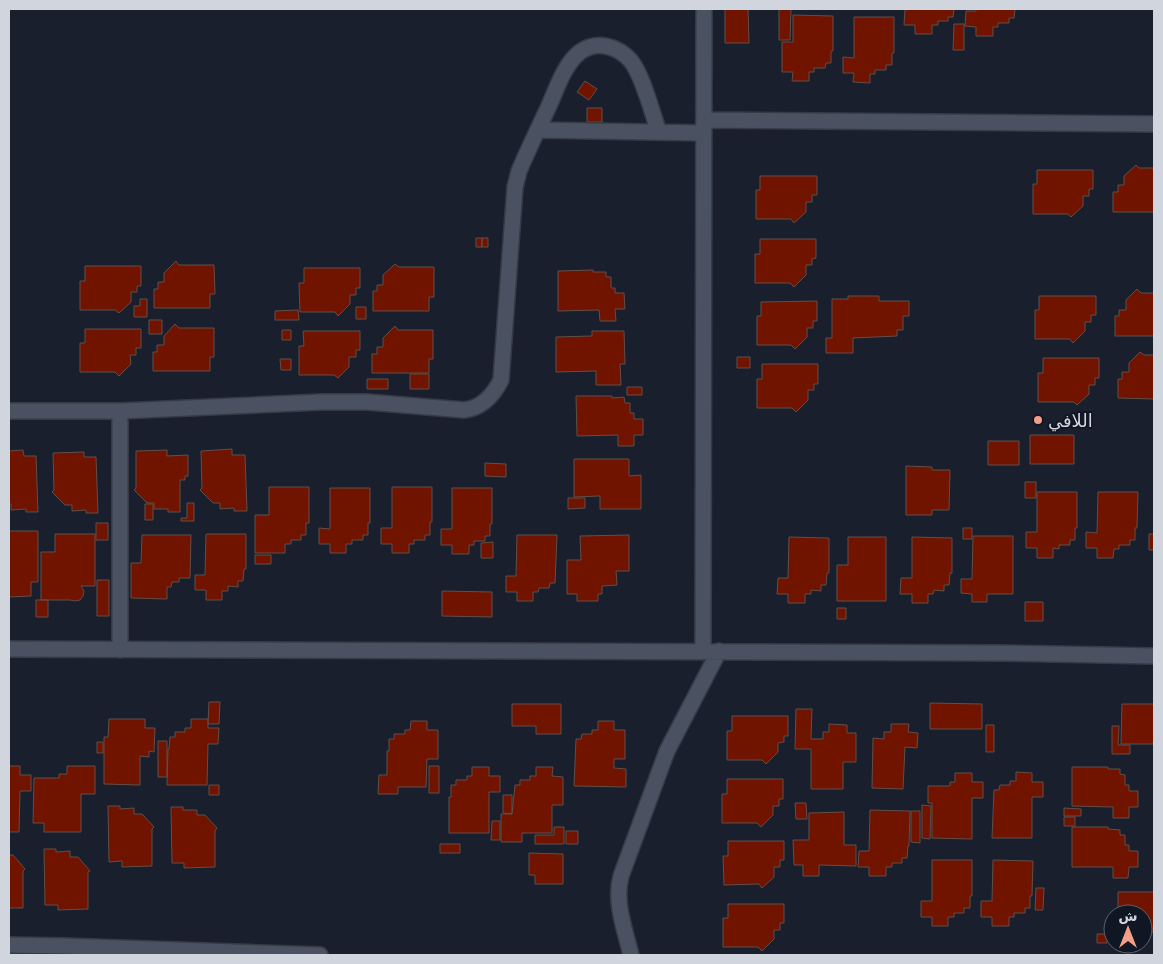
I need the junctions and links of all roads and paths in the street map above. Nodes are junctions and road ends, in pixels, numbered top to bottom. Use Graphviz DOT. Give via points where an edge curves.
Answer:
graph roads {
  1 [pos="704,9"];
  2 [pos="1154,124"];
  3 [pos="704,127"];
  4 [pos="538,130"];
  5 [pos="659,132"];
  6 [pos="9,411"];
  7 [pos="120,411"];
  8 [pos="9,649"];
  9 [pos="120,650"];
  10 [pos="703,651"];
  11 [pos="719,651"];
  12 [pos="1154,656"];
  13 [pos="9,945"];
  14 [pos="320,955"];
  15 [pos="631,955"];
  1 -- 3 [label="street"];
  2 -- 3 [label="street"];
  3 -- 5 [label="street"];
  3 -- 10 [label="street"];
  4 -- 5 [label="street"];
  4 -- 5 [label="street" via="571,62 584,50 602,45 614,48 632,62"];
  4 -- 7 [label="street" via="519,171 516,187 501,380 484,403 464,410 367,402 321,402"];
  6 -- 7 [label="street"];
  7 -- 9 [label="street"];
  8 -- 9 [label="street"];
  9 -- 10 [label="street"];
  10 -- 11 [label="street"];
  11 -- 12 [label="street"];
  11 -- 15 [label="street" via="667,751 621,876 618,899"];
  13 -- 14 [label="street"];
}
